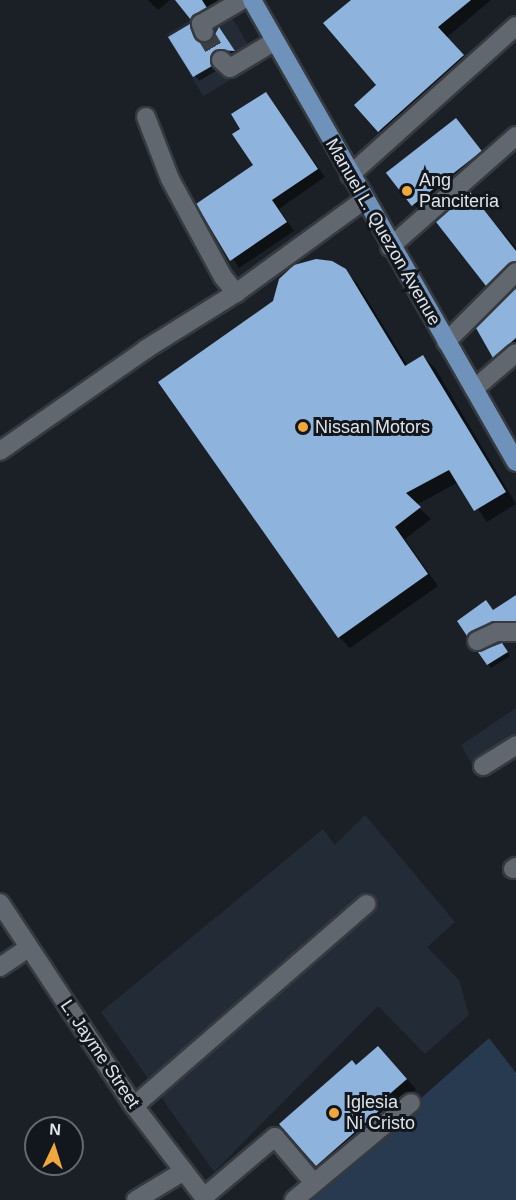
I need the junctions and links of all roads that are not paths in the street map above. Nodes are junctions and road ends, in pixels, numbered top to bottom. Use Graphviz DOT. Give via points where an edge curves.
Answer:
graph roads {
  1 [pos="242,0"];
  2 [pos="252,0"];
  3 [pos="516,26"];
  4 [pos="204,32"];
  5 [pos="274,41"];
  6 [pos="221,60"];
  7 [pos="146,117"];
  8 [pos="516,136"];
  9 [pos="350,175"];
  10 [pos="364,200"];
  11 [pos="390,246"];
  12 [pos="516,272"];
  13 [pos="236,293"];
  14 [pos="446,342"];
  15 [pos="516,353"];
  16 [pos="474,389"];
  17 [pos="0,451"];
  18 [pos="516,462"];
  19 [pos="516,632"];
  20 [pos="477,641"];
  21 [pos="516,745"];
  22 [pos="483,766"];
  23 [pos="0,903"];
  24 [pos="366,904"];
  25 [pos="28,948"];
  26 [pos="0,967"];
  27 [pos="411,1103"];
  28 [pos="134,1106"];
  29 [pos="184,1171"];
  30 [pos="314,1183"];
  31 [pos="205,1198"];
  32 [pos="136,1200"];
  33 [pos="294,1200"];
  1 -- 4 [label="street" via="201,24"];
  2 -- 5 [label="main road, Manuel L. Quezon Avenue"];
  3 -- 9 [label="street"];
  5 -- 6 [label="street" via="230,68"];
  5 -- 9 [label="main road, Manuel L. Quezon Avenue"];
  7 -- 13 [label="street" via="170,178 223,277"];
  8 -- 11 [label="street"];
  9 -- 10 [label="main road, Manuel L. Quezon Avenue"];
  10 -- 11 [label="main road, Manuel L. Quezon Avenue"];
  10 -- 13 [label="street"];
  11 -- 14 [label="main road, Manuel L. Quezon Avenue"];
  12 -- 14 [label="street"];
  13 -- 17 [label="street"];
  14 -- 16 [label="main road, Manuel L. Quezon Avenue"];
  15 -- 16 [label="street"];
  16 -- 18 [label="main road, Manuel L. Quezon Avenue"];
  19 -- 20 [label="street" via="496,632"];
  21 -- 22 [label="street"];
  23 -- 25 [label="street, L. Jayme Street"];
  24 -- 28 [label="street"];
  25 -- 26 [label="street"];
  25 -- 28 [label="street, L. Jayme Street"];
  27 -- 30 [label="street"];
  28 -- 29 [label="street, L. Jayme Street"];
  29 -- 31 [label="street, L. Jayme Street"];
  29 -- 32 [label="street"];
  30 -- 31 [label="street" via="274,1137"];
  30 -- 33 [label="street"];
}
